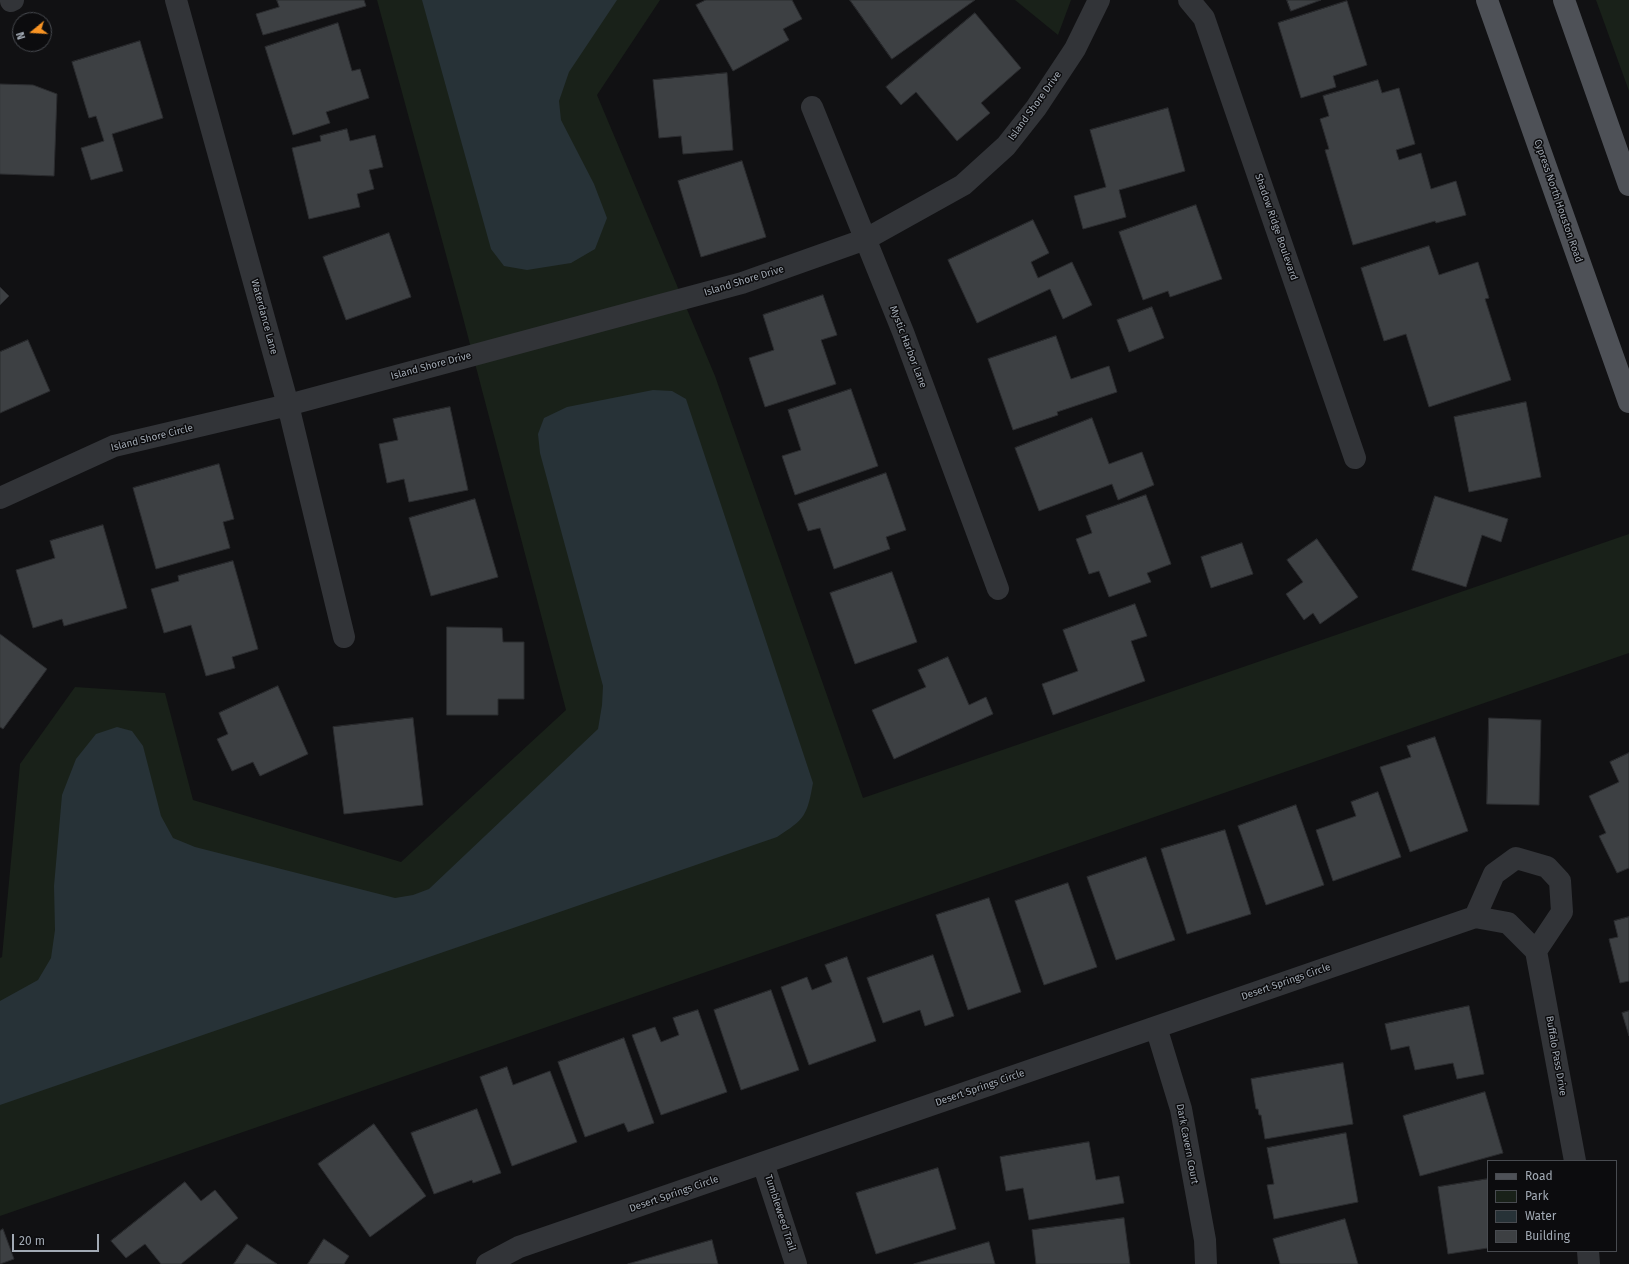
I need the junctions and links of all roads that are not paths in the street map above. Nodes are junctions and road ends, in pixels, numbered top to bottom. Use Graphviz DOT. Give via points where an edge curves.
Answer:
graph roads {
  1 [pos="176,0"];
  2 [pos="1099,0"];
  3 [pos="1189,0"];
  4 [pos="1488,0"];
  5 [pos="1564,0"];
  6 [pos="812,107"];
  7 [pos="1629,185"];
  8 [pos="866,239"];
  9 [pos="1629,402"];
  10 [pos="288,405"];
  11 [pos="1355,458"];
  12 [pos="0,498"];
  13 [pos="998,589"];
  14 [pos="344,637"];
  15 [pos="1475,917"];
  16 [pos="1536,951"];
  17 [pos="1156,1027"];
  18 [pos="1575,1160"];
  19 [pos="763,1163"];
  20 [pos="1588,1252"];
  21 [pos="487,1264"];
  22 [pos="796,1264"];
  23 [pos="1206,1264"];
  24 [pos="1589,1264"];
  1 -- 10 [label="street, Waterdance Lane"];
  2 -- 8 [label="street, Island Shore Drive" via="1076,49 1036,108 1006,146 963,185"];
  3 -- 11 [label="street, Shadow Ridge Boulevard" via="1204,18"];
  4 -- 9 [label="main road, Cypress North Houston Road"];
  5 -- 7 [label="main road"];
  6 -- 8 [label="street, Mystic Harbor Lane"];
  8 -- 10 [label="street, Island Shore Drive" via="742,283"];
  8 -- 13 [label="street, Mystic Harbor Lane"];
  10 -- 12 [label="street, Island Shore Circle" via="114,446"];
  10 -- 14 [label="street, Waterdance Lane"];
  15 -- 16 [label="street, Desert Springs Circle" via="1508,923"];
  15 -- 16 [label="street" via="1494,874 1516,858 1548,867 1560,881 1562,912"];
  15 -- 17 [label="street, Desert Springs Circle"];
  16 -- 18 [label="street, Buffalo Pass Drive"];
  17 -- 19 [label="street, Desert Springs Circle"];
  17 -- 23 [label="street, Dark Cavern Court" via="1181,1109 1205,1240"];
  19 -- 21 [label="street, Desert Springs Circle" via="519,1247"];
  19 -- 22 [label="street, Tumbleweed Trail"];
  20 -- 24 [label="street"];
}
